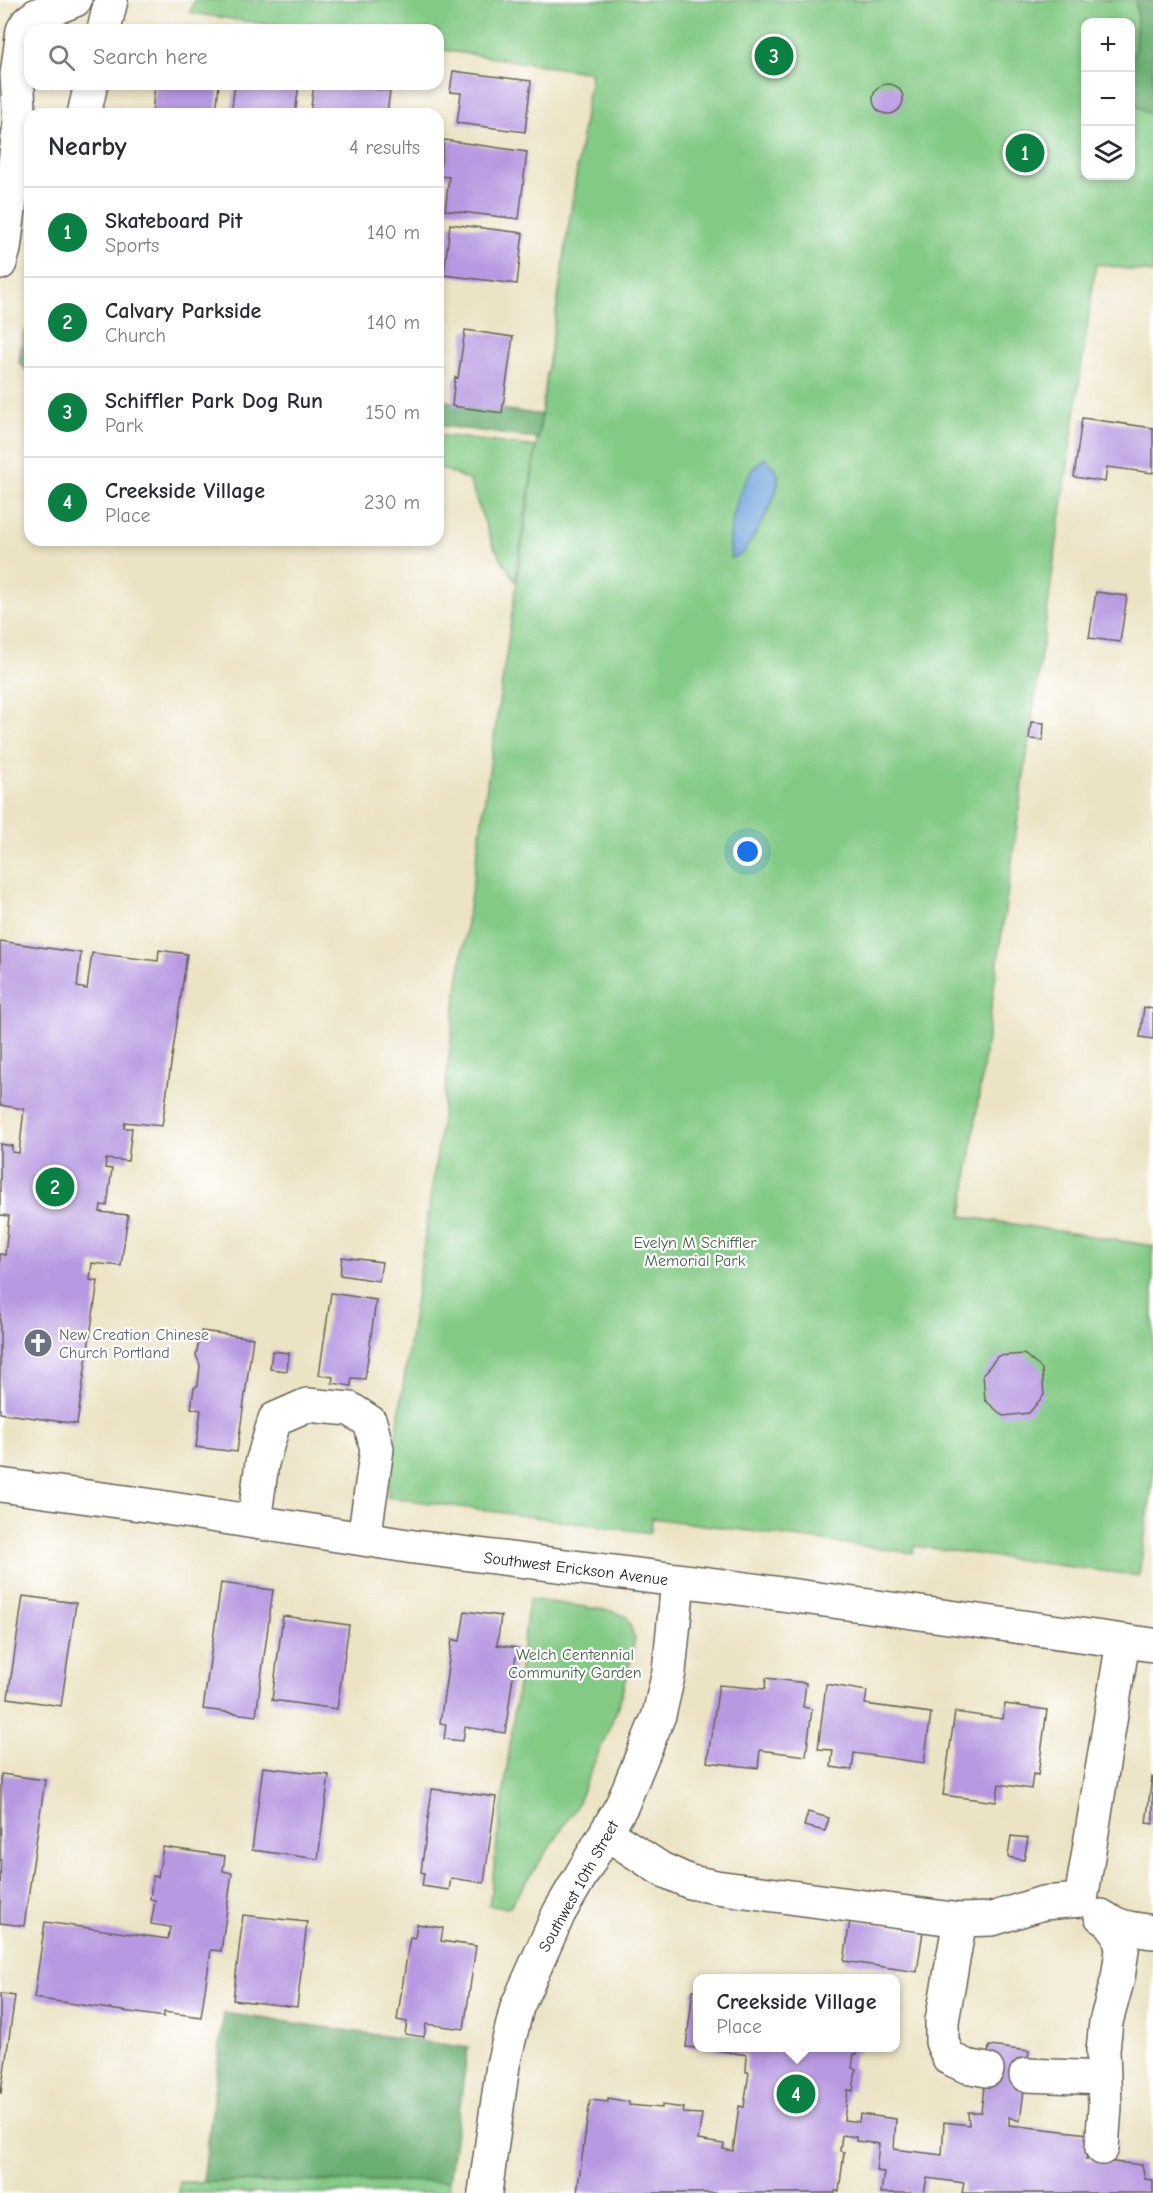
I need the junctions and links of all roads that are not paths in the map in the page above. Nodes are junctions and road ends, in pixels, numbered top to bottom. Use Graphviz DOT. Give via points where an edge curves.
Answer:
graph roads {
  1 [pos="75,0"];
  2 [pos="111,0"];
  3 [pos="26,24"];
  4 [pos="105,24"];
  5 [pos="24,27"];
  6 [pos="90,90"];
  7 [pos="85,108"];
  8 [pos="0,263"];
  9 [pos="0,1485"];
  10 [pos="254,1522"];
  11 [pos="364,1539"];
  12 [pos="678,1581"];
  13 [pos="1138,1643"];
  14 [pos="606,1833"];
  15 [pos="1081,1900"];
  16 [pos="960,1920"];
  17 [pos="1110,1922"];
  18 [pos="1153,1932"];
  19 [pos="987,2070"];
  20 [pos="1026,2075"];
  21 [pos="1104,2078"];
  22 [pos="1102,2148"];
  23 [pos="485,2193"];
  1 -- 3 [label="street" via="37,15"];
  2 -- 4 [label="street"];
  5 -- 8 [label="street" via="17,75 20,123"];
  6 -- 7 [label="street"];
  9 -- 10 [label="street, Southwest Erickson Avenue"];
  10 -- 11 [label="street, Southwest Erickson Avenue"];
  10 -- 11 [label="street" via="262,1463 275,1419 306,1405 350,1409 370,1422 377,1449"];
  11 -- 12 [label="street, Southwest Erickson Avenue"];
  12 -- 13 [label="street, Southwest Erickson Avenue"];
  12 -- 14 [label="street, Southwest 10th Street" via="669,1672 659,1715 622,1805"];
  13 -- 15 [label="street"];
  14 -- 16 [label="street" via="661,1869 690,1882"];
  14 -- 23 [label="street, Southwest 10th Street" via="560,1913 517,2007 503,2065"];
  15 -- 16 [label="street" via="1043,1904 992,1919"];
  15 -- 17 [label="street"];
  16 -- 19 [label="street" via="942,2021 942,2042 949,2058"];
  17 -- 18 [label="street"];
  17 -- 21 [label="street" via="1119,1934 1122,1950 1106,2022"];
  20 -- 21 [label="street"];
  21 -- 22 [label="street"];
}
